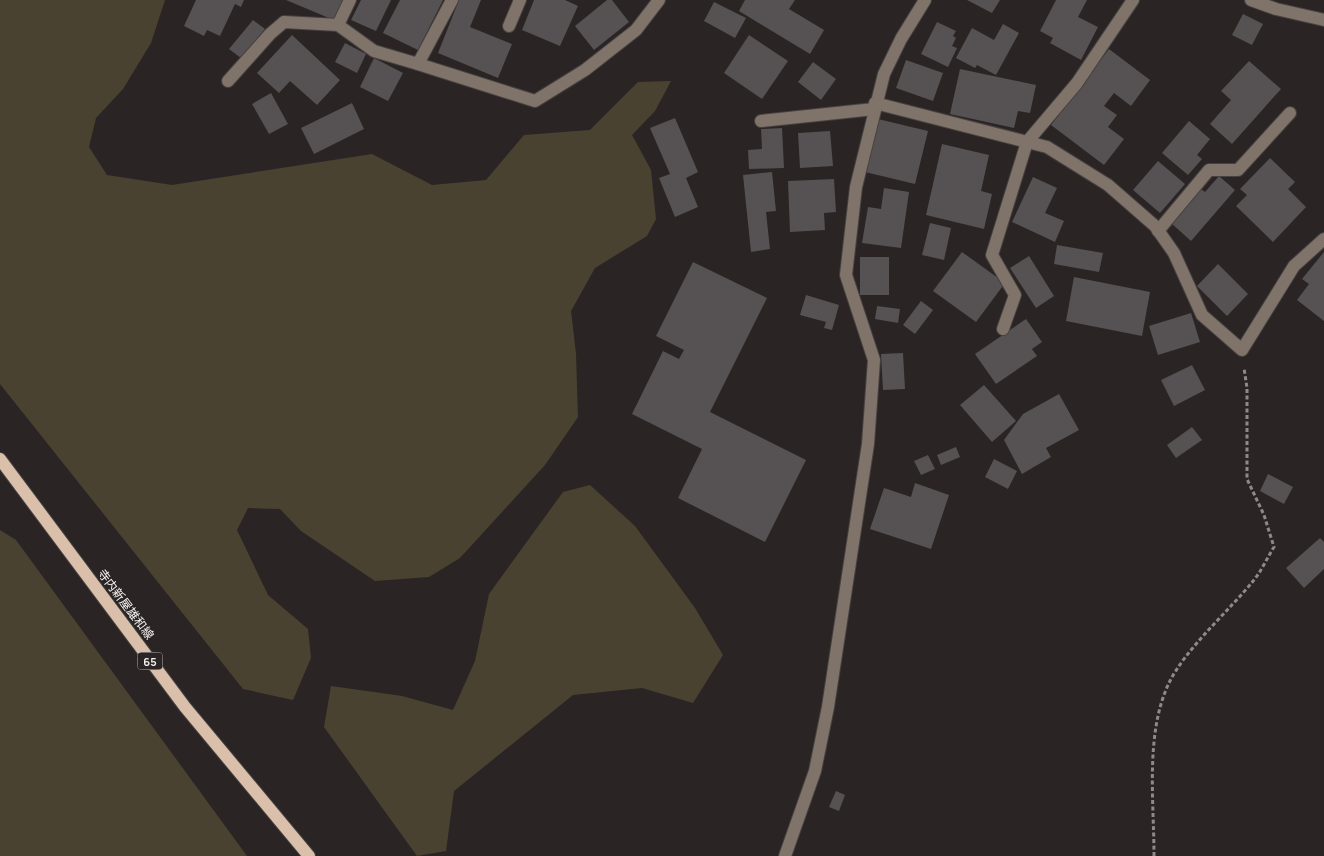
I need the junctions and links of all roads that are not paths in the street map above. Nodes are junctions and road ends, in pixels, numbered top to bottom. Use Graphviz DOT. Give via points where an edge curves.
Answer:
graph roads {
  1 [pos="350,0"];
  2 [pos="452,0"];
  3 [pos="520,0"];
  4 [pos="659,0"];
  5 [pos="925,0"];
  6 [pos="1133,0"];
  7 [pos="1251,0"];
  8 [pos="1324,20"];
  9 [pos="338,25"];
  10 [pos="509,26"];
  11 [pos="418,64"];
  12 [pos="228,81"];
  13 [pos="875,106"];
  14 [pos="1290,113"];
  15 [pos="761,121"];
  16 [pos="1027,142"];
  17 [pos="1158,231"];
  18 [pos="1324,239"];
  19 [pos="1003,329"];
  20 [pos="0,458"];
  21 [pos="310,856"];
  22 [pos="785,856"];
  1 -- 9 [label="street"];
  2 -- 11 [label="street"];
  3 -- 10 [label="street"];
  4 -- 11 [label="street" via="636,30 585,70 535,101"];
  5 -- 13 [label="street" via="896,48"];
  6 -- 16 [label="street" via="1077,83"];
  7 -- 8 [label="street"];
  9 -- 11 [label="street" via="374,51"];
  9 -- 12 [label="street" via="284,22"];
  13 -- 15 [label="street"];
  13 -- 16 [label="street" via="988,130"];
  13 -- 22 [label="street" via="856,187 846,275 874,360 868,444 828,708 815,771"];
  14 -- 17 [label="street" via="1238,170 1209,170"];
  16 -- 17 [label="street" via="1047,147 1108,185"];
  16 -- 19 [label="street" via="992,255 1015,295"];
  17 -- 18 [label="street" via="1174,253 1202,315 1242,350 1294,266"];
  20 -- 21 [label="main road, 寺内新屋雄和線 / 65" via="185,707"];
}
